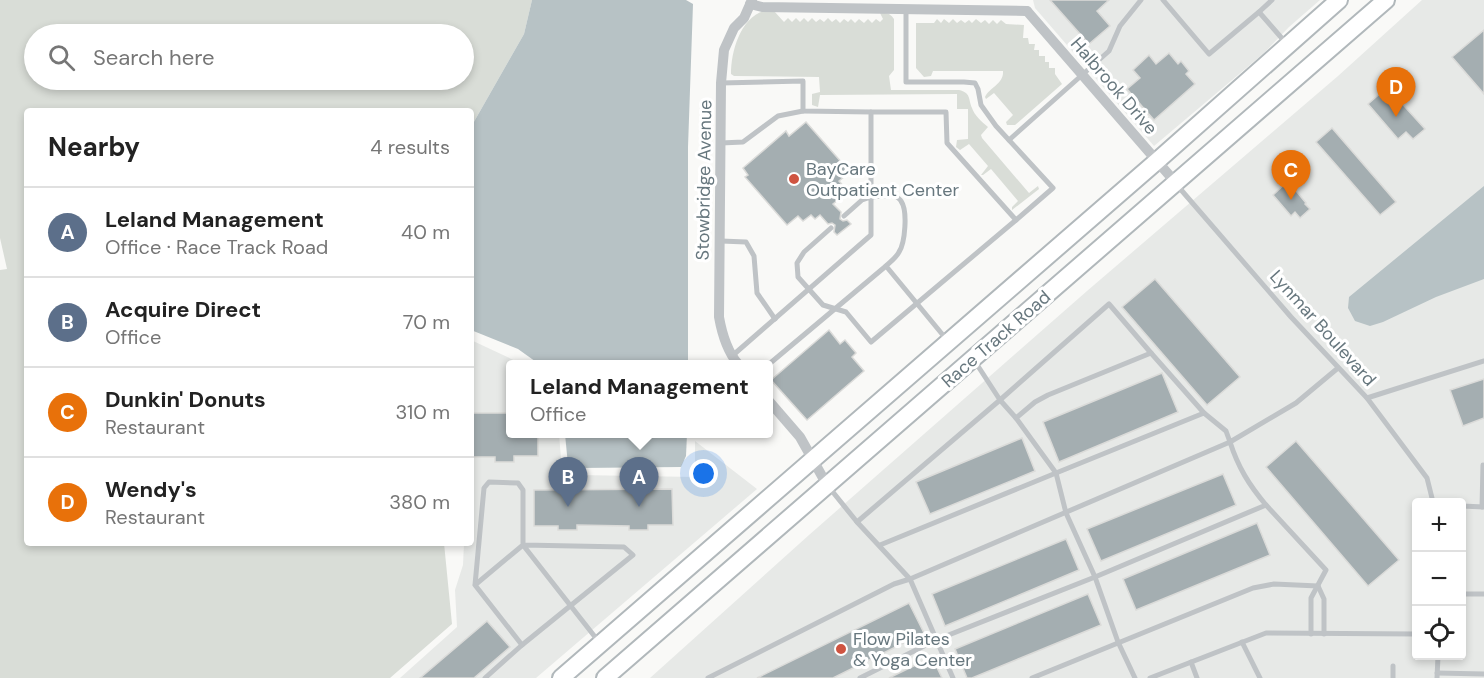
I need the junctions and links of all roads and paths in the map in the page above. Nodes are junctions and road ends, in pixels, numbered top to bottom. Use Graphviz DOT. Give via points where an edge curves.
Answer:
graph roads {
  1 [pos="1141,0"];
  2 [pos="1163,0"];
  3 [pos="1272,0"];
  4 [pos="1339,0"];
  5 [pos="1386,0"];
  6 [pos="751,2"];
  7 [pos="906,4"];
  8 [pos="1027,6"];
  9 [pos="1259,12"];
  10 [pos="1288,45"];
  11 [pos="1083,75"];
  12 [pos="722,83"];
  13 [pos="803,111"];
  14 [pos="872,112"];
  15 [pos="1009,140"];
  16 [pos="720,143"];
  17 [pos="1157,161"];
  18 [pos="1176,183"];
  19 [pos="871,196"];
  20 [pos="844,216"];
  21 [pos="1016,220"];
  22 [pos="831,228"];
  23 [pos="719,241"];
  24 [pos="886,266"];
  25 [pos="809,289"];
  26 [pos="918,303"];
  27 [pos="834,307"];
  28 [pos="775,319"];
  29 [pos="948,341"];
  30 [pos="1151,353"];
  31 [pos="973,359"];
  32 [pos="735,360"];
  33 [pos="773,361"];
  34 [pos="1484,361"];
  35 [pos="1338,368"];
  36 [pos="1367,398"];
  37 [pos="1000,400"];
  38 [pos="773,406"];
  39 [pos="1204,413"];
  40 [pos="1016,418"];
  41 [pos="1230,442"];
  42 [pos="813,460"];
  43 [pos="1483,465"];
  44 [pos="1056,473"];
  45 [pos="827,485"];
  46 [pos="1432,498"];
  47 [pos="1266,505"];
  48 [pos="1466,506"];
  49 [pos="1483,507"];
  50 [pos="1066,513"];
  51 [pos="857,522"];
  52 [pos="523,545"];
  53 [pos="880,545"];
  54 [pos="1095,577"];
  55 [pos="910,579"];
  56 [pos="475,585"];
  57 [pos="1318,586"];
  58 [pos="1466,594"];
  59 [pos="1484,594"];
  60 [pos="570,606"];
  61 [pos="1311,634"];
  62 [pos="1324,634"];
  63 [pos="1412,634"];
  64 [pos="936,640"];
  65 [pos="1118,642"];
  66 [pos="1242,642"];
  67 [pos="601,644"];
  68 [pos="522,645"];
  69 [pos="1438,660"];
  70 [pos="1191,662"];
  71 [pos="620,666"];
  72 [pos="1393,666"];
  73 [pos="1484,674"];
  74 [pos="1437,676"];
  75 [pos="485,678"];
  76 [pos="561,678"];
  77 [pos="605,678"];
  78 [pos="708,678"];
  79 [pos="860,678"];
  80 [pos="953,678"];
  81 [pos="1032,678"];
  82 [pos="1135,678"];
  83 [pos="1150,678"];
  84 [pos="1197,678"];
  85 [pos="1260,678"];
  86 [pos="1393,678"];
  1 -- 11 [label="lane" via="1120,26 1109,51"];
  2 -- 9 [label="lane" via="1209,54"];
  3 -- 9 [label="lane"];
  4 -- 10 [label="main road, Race Track Road"];
  5 -- 18 [label="main road, Race Track Road"];
  6 -- 7 [label="street" via="762,7"];
  6 -- 12 [label="street, Stowbridge Avenue" via="724,50"];
  7 -- 8 [label="street"];
  7 -- 15 [label="lane" via="906,82 975,84 981,105"];
  8 -- 11 [label="street, Halbrook Drive"];
  9 -- 10 [label="lane"];
  10 -- 17 [label="main road, Race Track Road"];
  11 -- 15 [label="lane"];
  11 -- 17 [label="street, Halbrook Drive"];
  12 -- 13 [label="lane" via="803,81"];
  12 -- 16 [label="street, Stowbridge Avenue"];
  13 -- 14 [label="lane"];
  13 -- 16 [label="lane" via="778,116 743,142"];
  14 -- 19 [label="lane"];
  14 -- 21 [label="lane" via="946,112 947,143"];
  15 -- 21 [label="lane" via="1053,188"];
  16 -- 23 [label="street, Stowbridge Avenue"];
  17 -- 18 [label="street, Halbrook Drive"];
  17 -- 29 [label="main road, Race Track Road"];
  18 -- 31 [label="main road, Race Track Road"];
  18 -- 35 [label="lane, Lynmar Boulevard"];
  19 -- 20 [label="lane"];
  19 -- 24 [label="lane" via="894,195 904,210 902,245"];
  19 -- 25 [label="lane" via="871,235"];
  21 -- 26 [label="lane"];
  22 -- 25 [label="lane" via="804,252 798,263 798,277"];
  23 -- 28 [label="lane" via="746,242 753,256 757,293"];
  23 -- 32 [label="street, Stowbridge Avenue" via="719,317"];
  24 -- 26 [label="lane"];
  24 -- 27 [label="lane"];
  25 -- 27 [label="lane" via="823,305"];
  25 -- 28 [label="lane"];
  26 -- 27 [label="lane" via="871,342 846,312"];
  26 -- 29 [label="lane"];
  27 -- 33 [label="lane"];
  28 -- 32 [label="lane"];
  29 -- 42 [label="main road, Race Track Road"];
  30 -- 37 [label="lane" via="1109,304"];
  30 -- 39 [label="lane"];
  30 -- 40 [label="lane" via="1048,395"];
  31 -- 37 [label="lane"];
  31 -- 45 [label="main road, Race Track Road"];
  34 -- 36 [label="lane"];
  35 -- 36 [label="lane, Lynmar Boulevard"];
  35 -- 41 [label="lane" via="1296,403"];
  36 -- 46 [label="lane, Lynmar Boulevard" via="1427,477"];
  37 -- 40 [label="lane"];
  37 -- 51 [label="lane"];
  38 -- 42 [label="street" via="800,437"];
  39 -- 41 [label="lane" via="1226,431"];
  39 -- 44 [label="lane"];
  40 -- 44 [label="lane"];
  41 -- 47 [label="lane" via="1248,484"];
  41 -- 50 [label="lane"];
  42 -- 45 [label="street"];
  42 -- 67 [label="main road, Race Track Road"];
  43 -- 49 [label="lane"];
  44 -- 50 [label="lane"];
  44 -- 53 [label="lane"];
  45 -- 51 [label="lane"];
  45 -- 71 [label="main road, Race Track Road"];
  47 -- 54 [label="lane"];
  47 -- 57 [label="lane" via="1326,570"];
  48 -- 49 [label="lane"];
  50 -- 54 [label="lane"];
  50 -- 55 [label="lane"];
  51 -- 53 [label="lane"];
  52 -- 56 [label="lane"];
  52 -- 56 [label="lane" via="523,490 518,483 489,482 484,488"];
  52 -- 60 [label="lane"];
  52 -- 60 [label="lane" via="624,547 633,555"];
  53 -- 55 [label="lane"];
  54 -- 64 [label="lane"];
  54 -- 65 [label="lane"];
  55 -- 64 [label="lane"];
  55 -- 78 [label="lane"];
  56 -- 68 [label="lane"];
  57 -- 61 [label="lane" via="1311,598"];
  57 -- 62 [label="lane" via="1324,599"];
  57 -- 65 [label="lane" via="1274,584 1253,588"];
  58 -- 59 [label="lane"];
  60 -- 67 [label="lane"];
  60 -- 68 [label="lane"];
  61 -- 62 [label="lane"];
  61 -- 66 [label="lane" via="1266,633"];
  62 -- 63 [label="lane"];
  64 -- 79 [label="lane"];
  64 -- 80 [label="lane"];
  65 -- 81 [label="lane"];
  65 -- 82 [label="lane"];
  66 -- 70 [label="lane"];
  66 -- 85 [label="lane"];
  67 -- 71 [label="main road"];
  67 -- 76 [label="main road, Race Track Road"];
  68 -- 75 [label="lane"];
  69 -- 74 [label="lane"];
  70 -- 83 [label="lane"];
  70 -- 84 [label="lane"];
  71 -- 77 [label="main road, Race Track Road"];
  72 -- 86 [label="lane"];
  73 -- 74 [label="lane"];
}
